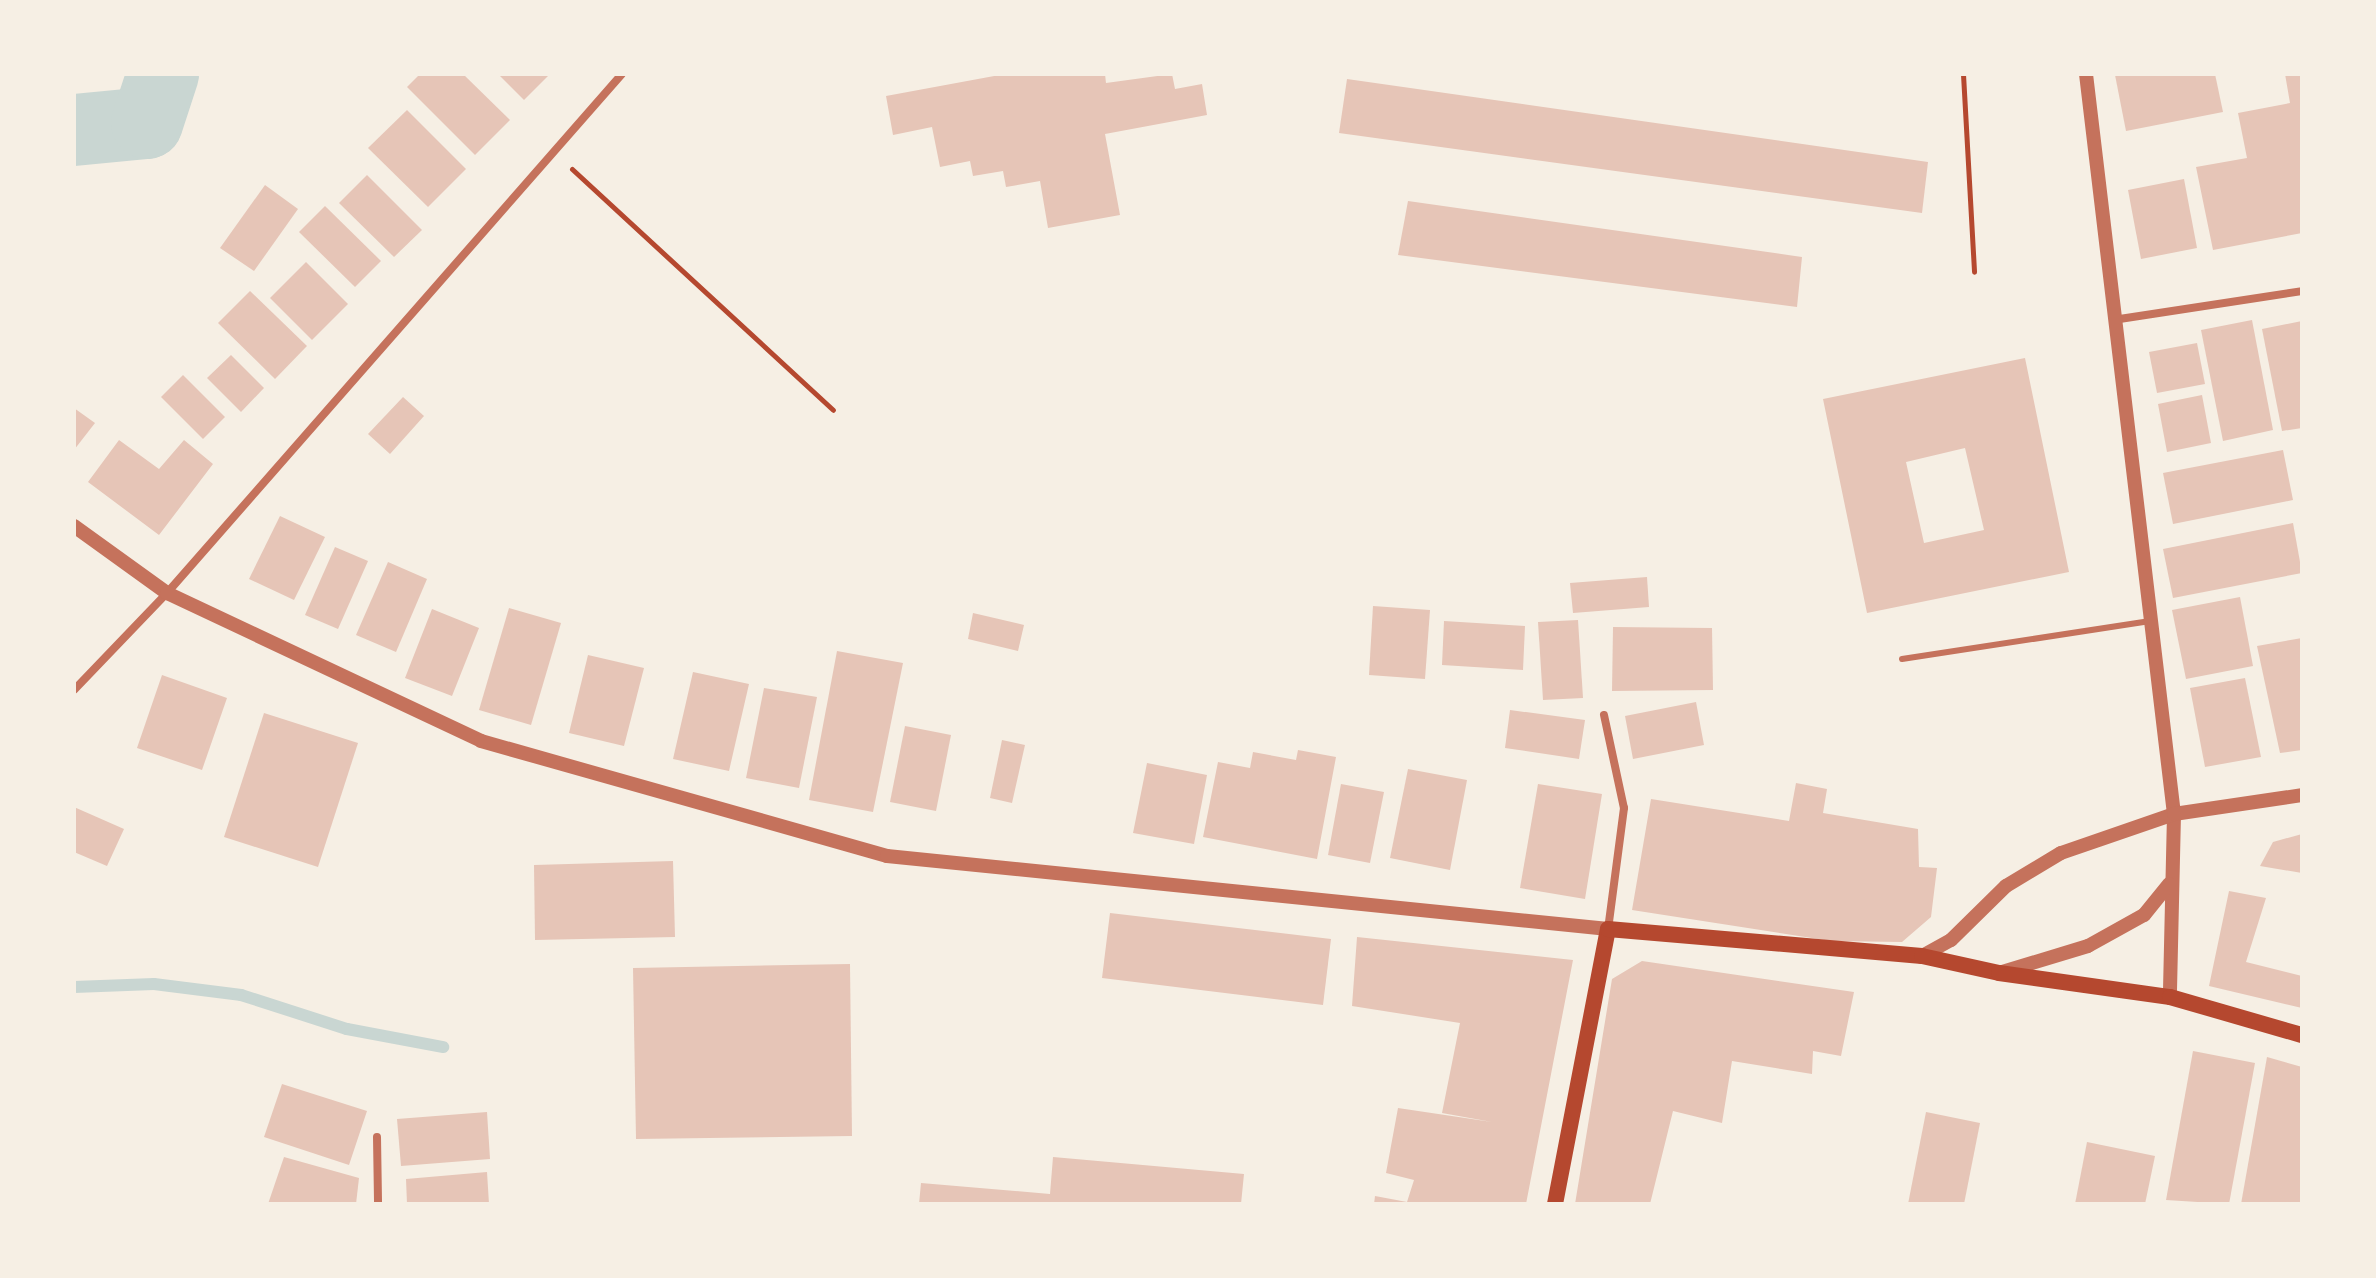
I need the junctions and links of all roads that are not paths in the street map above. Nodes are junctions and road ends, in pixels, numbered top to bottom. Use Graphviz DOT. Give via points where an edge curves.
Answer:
graph roads {
  1 [pos="622,74"];
  2 [pos="2086,74"];
  3 [pos="2302,291"];
  4 [pos="2113,320"];
  5 [pos="74,526"];
  6 [pos="167,593"];
  7 [pos="2154,620"];
  8 [pos="1902,659"];
  9 [pos="74,690"];
  10 [pos="1604,715"];
  11 [pos="2302,795"];
  12 [pos="2174,814"];
  13 [pos="2169,884"];
  14 [pos="1608,929"];
  15 [pos="1922,956"];
  16 [pos="1999,973"];
  17 [pos="2170,997"];
  18 [pos="2302,1035"];
  19 [pos="377,1137"];
  20 [pos="378,1204"];
  21 [pos="1555,1204"];
  1 -- 6 [label="street"];
  2 -- 4 [label="street"];
  3 -- 4 [label="street"];
  4 -- 7 [label="street"];
  5 -- 6 [label="street"];
  6 -- 9 [label="street"];
  6 -- 14 [label="street" via="481,741 887,856"];
  7 -- 8 [label="lane"];
  7 -- 12 [label="street"];
  10 -- 14 [label="street" via="1624,808"];
  11 -- 12 [label="street"];
  12 -- 13 [label="street"];
  12 -- 15 [label="street" via="2061,853 2006,886 1951,940"];
  13 -- 16 [label="street" via="2144,915 2088,946"];
  13 -- 17 [label="street"];
  14 -- 15 [label="main road"];
  14 -- 21 [label="main road"];
  15 -- 16 [label="main road"];
  16 -- 17 [label="main road"];
  17 -- 18 [label="main road"];
  19 -- 20 [label="street"];
}
